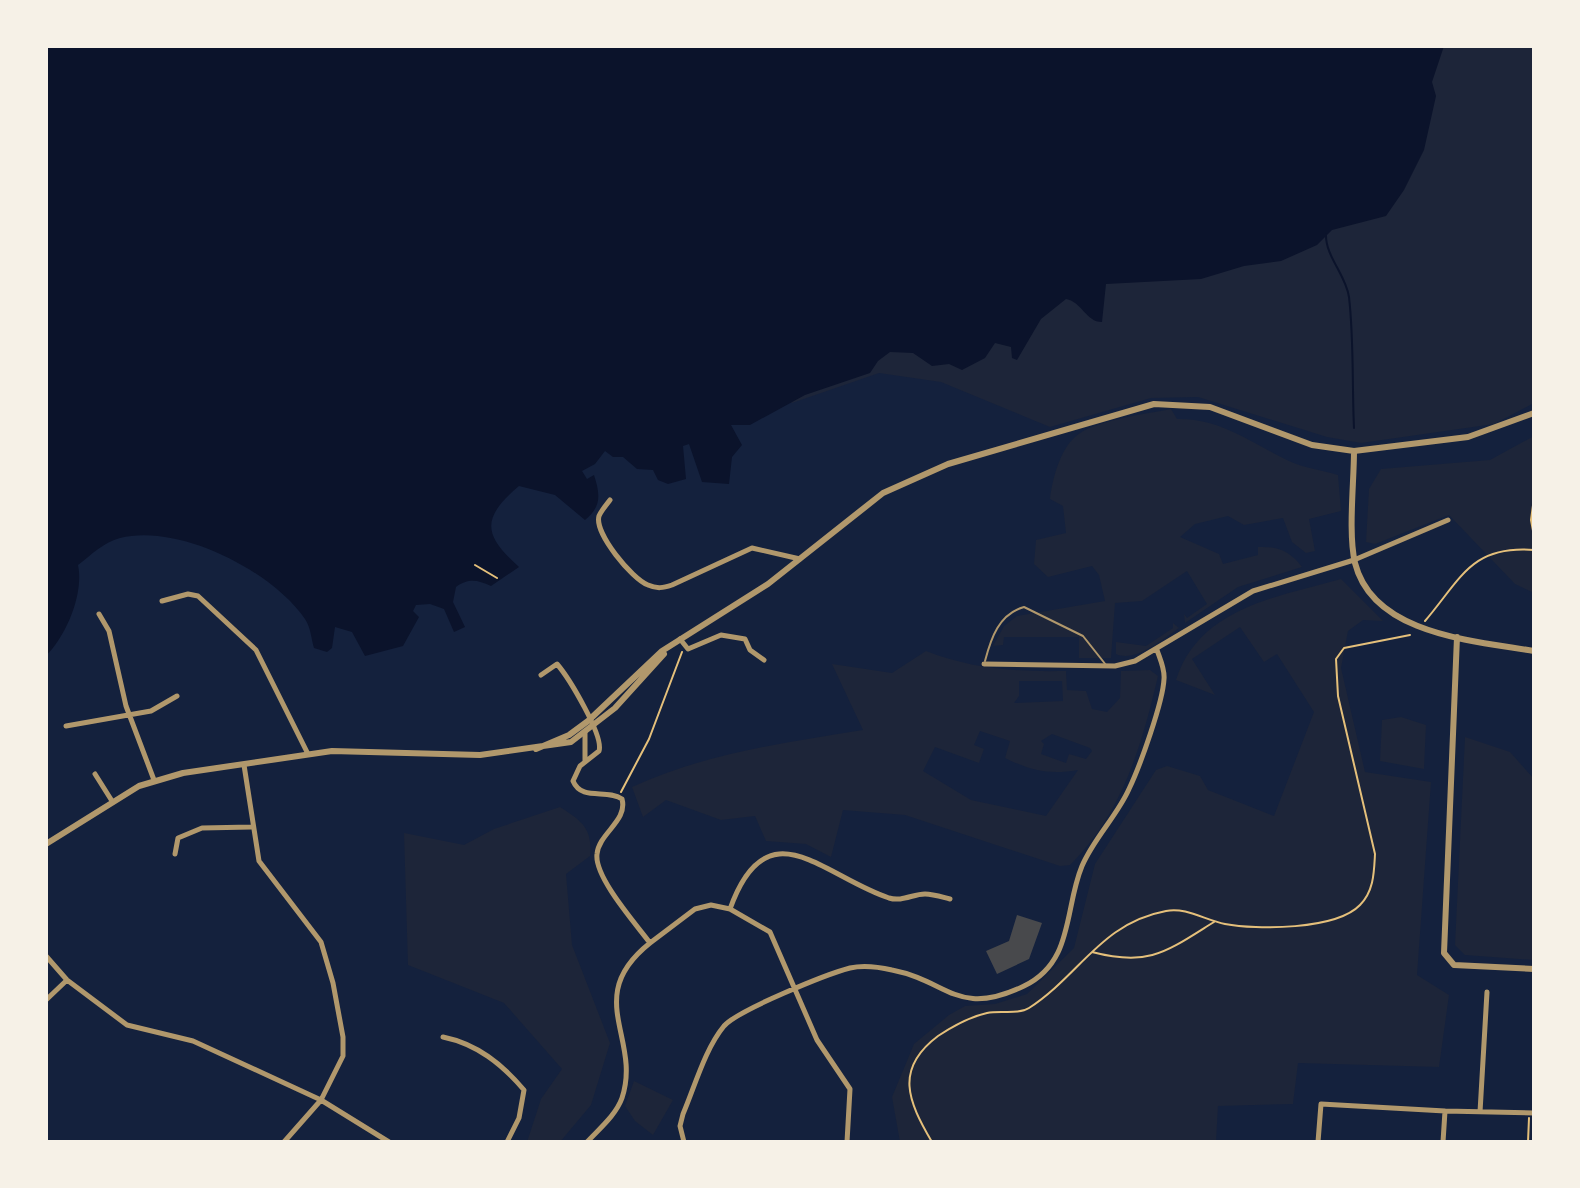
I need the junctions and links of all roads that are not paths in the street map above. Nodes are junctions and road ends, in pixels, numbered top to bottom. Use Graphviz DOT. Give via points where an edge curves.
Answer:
graph roads {
  1 [pos="1534,413"];
  2 [pos="1354,451"];
  3 [pos="610,500"];
  4 [pos="1448,520"];
  5 [pos="800,559"];
  6 [pos="1354,560"];
  7 [pos="162,601"];
  8 [pos="99,614"];
  9 [pos="1457,637"];
  10 [pos="680,639"];
  11 [pos="671,645"];
  12 [pos="1157,650"];
  13 [pos="1534,651"];
  14 [pos="764,660"];
  15 [pos="984,664"];
  16 [pos="1107,666"];
  17 [pos="541,675"];
  18 [pos="177,696"];
  19 [pos="131,717"];
  20 [pos="588,721"];
  21 [pos="66,726"];
  22 [pos="595,727"];
  23 [pos="584,735"];
  24 [pos="536,749"];
  25 [pos="308,754"];
  26 [pos="585,762"];
  27 [pos="244,765"];
  28 [pos="95,774"];
  29 [pos="154,780"];
  30 [pos="112,801"];
  31 [pos="251,827"];
  32 [pos="46,844"];
  33 [pos="175,854"];
  34 [pos="950,899"];
  35 [pos="730,909"];
  36 [pos="650,943"];
  37 [pos="46,956"];
  38 [pos="1534,969"];
  39 [pos="67,980"];
  40 [pos="795,990"];
  41 [pos="1487,992"];
  42 [pos="46,1000"];
  43 [pos="443,1037"];
  44 [pos="321,1100"];
  45 [pos="1445,1111"];
  46 [pos="1480,1112"];
  47 [pos="1532,1113"];
  48 [pos="284,1142"];
  49 [pos="389,1142"];
  50 [pos="507,1142"];
  51 [pos="587,1142"];
  52 [pos="684,1142"];
  53 [pos="847,1142"];
  54 [pos="1318,1142"];
  55 [pos="1443,1142"];
  1 -- 2 [label="street" via="1468,437"];
  2 -- 5 [label="street" via="1312,445 1210,407 1154,404 948,464 898,484"];
  2 -- 6 [label="street"];
  3 -- 5 [label="street" via="599,515 599,527 634,577 659,589 752,548"];
  4 -- 6 [label="street"];
  5 -- 10 [label="street"];
  6 -- 9 [label="street" via="1383,606 1415,624"];
  6 -- 12 [label="street" via="1253,591"];
  7 -- 25 [label="street" via="198,596 253,646"];
  8 -- 19 [label="street" via="109,631"];
  9 -- 13 [label="street"];
  9 -- 38 [label="street" via="1443,945 1454,965"];
  10 -- 11 [label="street"];
  10 -- 14 [label="street" via="688,649 721,635 745,639"];
  11 -- 20 [label="street"];
  11 -- 22 [label="street"];
  12 -- 16 [label="street"];
  12 -- 40 [label="street" via="1164,680 1129,789 1080,869 1064,942 1042,973 1027,985 979,1000 945,993 895,970 869,967 851,968"];
  15 -- 16 [label="street"];
  15 -- 16 [label="lane" via="1001,622 1024,607 1083,636"];
  17 -- 20 [label="street" via="557,664"];
  18 -- 19 [label="street"];
  19 -- 21 [label="street"];
  19 -- 29 [label="street"];
  20 -- 22 [label="street"];
  20 -- 23 [label="street"];
  20 -- 24 [label="street"];
  22 -- 23 [label="street"];
  22 -- 26 [label="street" via="601,746"];
  23 -- 24 [label="street"];
  23 -- 26 [label="street"];
  24 -- 25 [label="street" via="480,755 358,750"];
  25 -- 27 [label="street"];
  26 -- 36 [label="street" via="573,778 575,788 619,796 623,811 598,847 597,863"];
  27 -- 29 [label="street"];
  27 -- 31 [label="street"];
  28 -- 30 [label="street"];
  29 -- 30 [label="street"];
  30 -- 32 [label="street"];
  31 -- 33 [label="street" via="190,830 178,838"];
  31 -- 44 [label="street" via="259,861 325,951 343,1056"];
  34 -- 35 [label="street" via="927,893 892,899 788,852 753,865"];
  35 -- 36 [label="street" via="695,909"];
  35 -- 40 [label="street" via="770,932"];
  36 -- 51 [label="street" via="626,967 615,995 625,1068 622,1099"];
  37 -- 39 [label="street"];
  39 -- 42 [label="street"];
  39 -- 44 [label="street" via="127,1025 193,1041"];
  40 -- 52 [label="street" via="728,1022 718,1034 683,1114"];
  40 -- 53 [label="street" via="817,1040 850,1089"];
  41 -- 46 [label="street"];
  43 -- 50 [label="street" via="479,1049 524,1090"];
  44 -- 48 [label="street"];
  44 -- 49 [label="street"];
  45 -- 46 [label="street"];
  45 -- 54 [label="street" via="1321,1104"];
  45 -- 55 [label="street"];
  46 -- 47 [label="street"];
}
